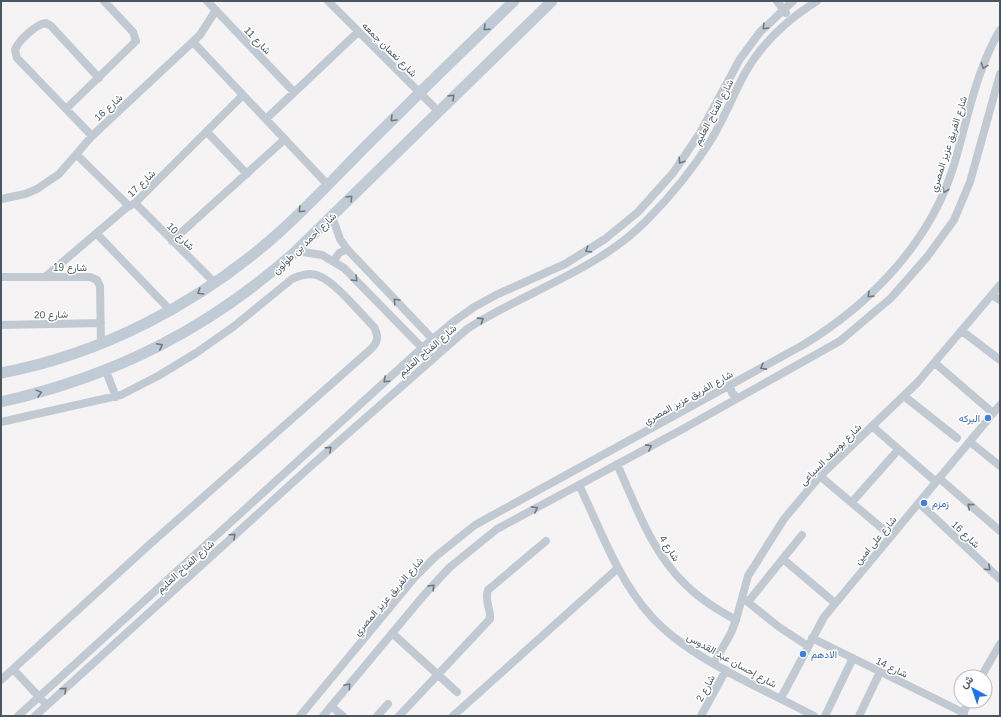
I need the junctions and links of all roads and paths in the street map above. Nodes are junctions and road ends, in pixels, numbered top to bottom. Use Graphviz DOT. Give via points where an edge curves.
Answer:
graph roads {
  1 [pos="104,1"];
  2 [pos="207,1"];
  3 [pos="328,1"];
  4 [pos="514,1"];
  5 [pos="552,1"];
  6 [pos="777,1"];
  7 [pos="794,1"];
  8 [pos="817,1"];
  9 [pos="783,9"];
  10 [pos="216,10"];
  11 [pos="802,10"];
  12 [pos="791,19"];
  13 [pos="1000,30"];
  14 [pos="358,32"];
  15 [pos="193,42"];
  16 [pos="1000,74"];
  17 [pos="99,78"];
  18 [pos="294,92"];
  19 [pos="419,93"];
  20 [pos="243,95"];
  21 [pos="66,109"];
  22 [pos="438,111"];
  23 [pos="266,119"];
  24 [pos="207,132"];
  25 [pos="92,136"];
  26 [pos="285,139"];
  27 [pos="77,154"];
  28 [pos="247,174"];
  29 [pos="327,184"];
  30 [pos="1,199"];
  31 [pos="132,205"];
  32 [pos="638,212"];
  33 [pos="332,216"];
  34 [pos="646,221"];
  35 [pos="97,234"];
  36 [pos="172,241"];
  37 [pos="346,249"];
  38 [pos="296,251"];
  39 [pos="334,261"];
  40 [pos="1,277"];
  41 [pos="45,277"];
  42 [pos="214,283"];
  43 [pos="1000,285"];
  44 [pos="992,294"];
  45 [pos="1000,300"];
  46 [pos="170,310"];
  47 [pos="406,312"];
  48 [pos="101,323"];
  49 [pos="1,325"];
  50 [pos="401,325"];
  51 [pos="962,331"];
  52 [pos="433,339"];
  53 [pos="101,344"];
  54 [pos="422,348"];
  55 [pos="442,349"];
  56 [pos="432,358"];
  57 [pos="1000,360"];
  58 [pos="935,363"];
  59 [pos="106,371"];
  60 [pos="1,373"];
  61 [pos="730,385"];
  62 [pos="904,396"];
  63 [pos="116,397"];
  64 [pos="738,398"];
  65 [pos="705,399"];
  66 [pos="1,402"];
  67 [pos="1000,405"];
  68 [pos="713,412"];
  69 [pos="993,412"];
  70 [pos="1,422"];
  71 [pos="872,426"];
  72 [pos="956,438"];
  73 [pos="970,442"];
  74 [pos="898,450"];
  75 [pos="617,464"];
  76 [pos="1000,466"];
  77 [pos="820,476"];
  78 [pos="937,480"];
  79 [pos="579,485"];
  80 [pos="852,502"];
  81 [pos="919,503"];
  82 [pos="1000,531"];
  83 [pos="802,535"];
  84 [pos="891,536"];
  85 [pos="546,541"];
  86 [pos="783,559"];
  87 [pos="618,568"];
  88 [pos="1000,579"];
  89 [pos="745,600"];
  90 [pos="835,603"];
  91 [pos="736,620"];
  92 [pos="392,633"];
  93 [pos="810,642"];
  94 [pos="1000,644"];
  95 [pos="853,658"];
  96 [pos="714,663"];
  97 [pos="13,669"];
  98 [pos="986,669"];
  99 [pos="726,670"];
  100 [pos="880,672"];
  101 [pos="438,675"];
  102 [pos="1,680"];
  103 [pos="457,692"];
  104 [pos="39,697"];
  105 [pos="781,698"];
  106 [pos="388,704"];
  107 [pos="47,706"];
  108 [pos="331,706"];
  109 [pos="963,714"];
  110 [pos="18,716"];
  111 [pos="35,716"];
  112 [pos="300,716"];
  113 [pos="323,716"];
  114 [pos="343,716"];
  115 [pos="377,716"];
  116 [pos="399,716"];
  117 [pos="454,716"];
  118 [pos="701,716"];
  119 [pos="814,716"];
  120 [pos="825,716"];
  121 [pos="859,716"];
  1 -- 17 [label="street" via="133,32 136,41"];
  2 -- 10 [label="street, شارع 11"];
  3 -- 14 [label="street, شارع نعمان جمعه"];
  4 -- 19 [label="street, one-way"];
  22 -- 5 [label="street, شارع احمد بن طولون, one-way"];
  6 -- 9 [label="street"];
  7 -- 9 [label="street, شارع الفتاح العليم"];
  7 -- 11 [label="street"];
  8 -- 11 [label="street, شارع الفتاح العليم"];
  9 -- 12 [label="street"];
  9 -- 32 [label="street, شارع الفتاح العليم, one-way" via="760,32 740,59 700,133 673,173"];
  10 -- 15 [label="street, شارع 16"];
  10 -- 18 [label="street, شارع 11"];
  11 -- 12 [label="street, شارع الفتاح العليم"];
  12 -- 34 [label="street, شارع الفتاح العليم" via="766,43 746,71 711,140 684,180"];
  13 -- 61 [label="street, شارع الفريق عزيز المصري, one-way" via="980,76 945,193 918,239 856,309 831,328"];
  14 -- 18 [label="street"];
  14 -- 19 [label="street, شارع نعمان جمعه"];
  15 -- 20 [label="street"];
  15 -- 25 [label="street, شارع 16"];
  16 -- 64 [label="street" via="970,182 954,220 927,257 891,298 840,341"];
  17 -- 21 [label="street"];
  17 -- 21 [label="street" via="48,24 38,26 16,47 16,55"];
  18 -- 23 [label="street"];
  19 -- 22 [label="street, شارع نعمان جمعه"];
  19 -- 29 [label="street, one-way"];
  20 -- 23 [label="street"];
  20 -- 24 [label="street, شارع 17"];
  21 -- 25 [label="street"];
  33 -- 22 [label="street, شارع احمد بن طولون, one-way"];
  23 -- 26 [label="street"];
  24 -- 28 [label="street"];
  24 -- 31 [label="street, شارع 17"];
  25 -- 27 [label="street, شارع 16"];
  26 -- 28 [label="street"];
  26 -- 29 [label="street"];
  27 -- 30 [label="street, شارع 16" via="48,182 25,194"];
  27 -- 31 [label="street, شارع 10"];
  28 -- 36 [label="street"];
  29 -- 42 [label="street, one-way" via="274,237"];
  31 -- 35 [label="street, شارع 17"];
  31 -- 36 [label="street, شارع 10"];
  32 -- 34 [label="street"];
  32 -- 52 [label="street, شارع الفتاح العليم, one-way" via="605,239 565,264 474,307"];
  33 -- 37 [label="street"];
  33 -- 38 [label="street, شارع احمد بن طولون"];
  55 -- 34 [label="street, شارع الفتاح العليم, one-way" via="494,312 572,274 614,248"];
  35 -- 41 [label="street, شارع 17"];
  35 -- 46 [label="street"];
  36 -- 42 [label="street, شارع 10"];
  37 -- 39 [label="street" via="339,253"];
  47 -- 37 [label="street, one-way"];
  38 -- 39 [label="street" via="309,252"];
  59 -- 38 [label="street, شارع احمد بن طولون, one-way" via="176,338 219,311 269,276"];
  39 -- 50 [label="street, one-way"];
  40 -- 41 [label="street, شارع 19"];
  41 -- 48 [label="street, شارع 19" via="95,279 100,286"];
  42 -- 46 [label="street, one-way"];
  43 -- 44 [label="street, شارع يوسف السباعى"];
  44 -- 45 [label="street"];
  44 -- 51 [label="street, شارع يوسف السباعى"];
  46 -- 53 [label="street"];
  47 -- 50 [label="street" via="406,322"];
  47 -- 52 [label="street"];
  48 -- 49 [label="street, شارع 20"];
  48 -- 53 [label="street, شارع 19"];
  50 -- 54 [label="street"];
  51 -- 57 [label="street"];
  51 -- 58 [label="street, شارع يوسف السباعى"];
  52 -- 54 [label="street, شارع الفتاح العليم"];
  52 -- 55 [label="street"];
  53 -- 60 [label="street" via="34,366"];
  54 -- 56 [label="street"];
  54 -- 104 [label="street, شارع الفتاح العليم, one-way"];
  55 -- 56 [label="street, شارع الفتاح العليم"];
  107 -- 56 [label="street, شارع الفتاح العليم, one-way"];
  58 -- 62 [label="street, شارع يوسف السباعى"];
  58 -- 69 [label="street"];
  59 -- 63 [label="street"];
  66 -- 59 [label="street, شارع احمد بن طولون, one-way" via="40,393"];
  61 -- 64 [label="street" via="732,393"];
  61 -- 65 [label="street, شارع الفريق عزيز المصري"];
  62 -- 71 [label="street, شارع يوسف السباعى"];
  62 -- 72 [label="street"];
  63 -- 70 [label="street"];
  63 -- 97 [label="street" via="196,353 300,275 309,274 326,279 377,332 377,339 371,349 148,545"];
  64 -- 68 [label="street"];
  65 -- 68 [label="street" via="711,404"];
  65 -- 112 [label="street, شارع الفريق عزيز المصري" via="475,524 456,538 415,577"];
  67 -- 69 [label="street, شارع على امين"];
  75 -- 68 [label="street, one-way"];
  69 -- 73 [label="street, شارع على امين"];
  71 -- 74 [label="street"];
  71 -- 77 [label="street, شارع يوسف السباعى"];
  73 -- 76 [label="street"];
  73 -- 78 [label="street, شارع على امين"];
  74 -- 78 [label="street"];
  74 -- 80 [label="street"];
  75 -- 79 [label="street"];
  75 -- 91 [label="street, شارع 4" via="650,536 666,562 686,585 704,600"];
  77 -- 80 [label="street"];
  77 -- 89 [label="street, شارع يوسف السباعى" via="788,513 768,542 748,576"];
  78 -- 81 [label="street, شارع على امين"];
  82 -- 78 [label="street, one-way"];
  79 -- 87 [label="street, شارع إحسان عبد القدوس"];
  92 -- 79 [label="street, one-way" via="450,567 474,546 497,529"];
  80 -- 84 [label="street"];
  81 -- 84 [label="street, شارع على امين"];
  81 -- 88 [label="street, شارع 16, one-way"];
  83 -- 86 [label="street"];
  84 -- 90 [label="street, شارع على امين"];
  85 -- 101 [label="street" via="488,590 486,598 490,619"];
  86 -- 89 [label="street"];
  86 -- 90 [label="street"];
  87 -- 96 [label="street, شارع إحسان عبد القدوس" via="633,594 669,634 690,650"];
  87 -- 117 [label="street"];
  89 -- 91 [label="street, شارع يوسف السباعى"];
  89 -- 93 [label="street, شارع 14" via="779,627"];
  90 -- 93 [label="street, شارع على امين"];
  91 -- 96 [label="street, شارع يوسف السباعى"];
  92 -- 101 [label="street"];
  108 -- 92 [label="street, one-way"];
  93 -- 95 [label="street, شارع 14"];
  93 -- 105 [label="street, شارع على امين"];
  94 -- 98 [label="street"];
  95 -- 100 [label="street, شارع 14"];
  95 -- 120 [label="street"];
  96 -- 99 [label="street, شارع إحسان عبد القدوس"];
  97 -- 102 [label="street"];
  97 -- 104 [label="street"];
  99 -- 105 [label="street, شارع إحسان عبد القدوس"];
  99 -- 118 [label="street, شارع 2"];
  100 -- 109 [label="street, شارع 14"];
  100 -- 121 [label="street"];
  101 -- 103 [label="street"];
  101 -- 116 [label="street"];
  104 -- 107 [label="street"];
  104 -- 110 [label="street, شارع الفتاح العليم"];
  105 -- 119 [label="street, شارع إحسان عبد القدوس"];
  106 -- 115 [label="street"];
  107 -- 111 [label="street, شارع الفتاح العليم"];
  108 -- 113 [label="street"];
  108 -- 114 [label="street"];
}
